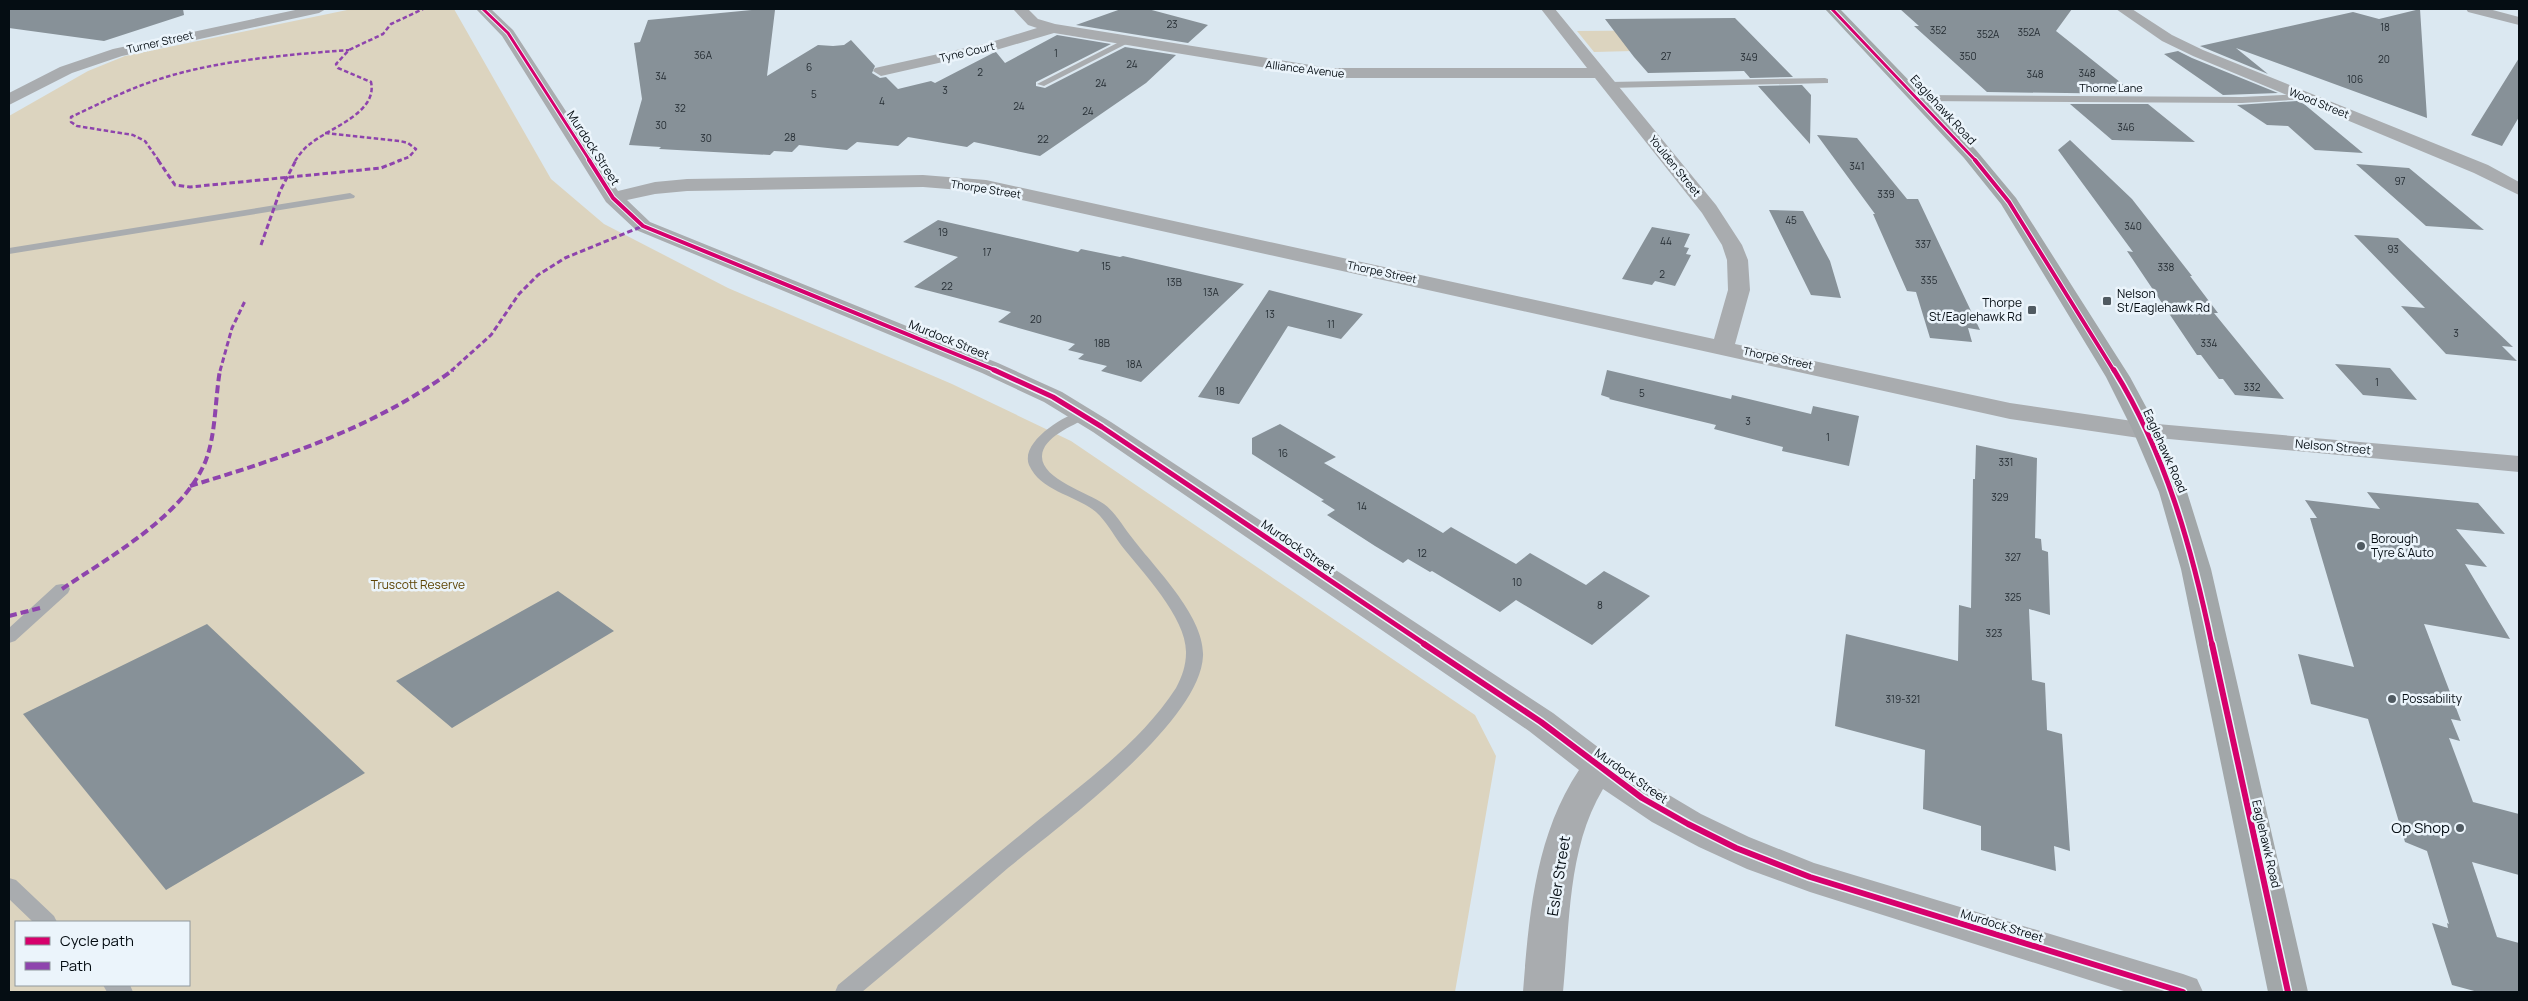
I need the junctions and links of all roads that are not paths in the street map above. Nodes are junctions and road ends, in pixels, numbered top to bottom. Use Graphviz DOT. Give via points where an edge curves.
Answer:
graph roads {
  1 [pos="319,9"];
  2 [pos="483,9"];
  3 [pos="1020,9"];
  4 [pos="1548,9"];
  5 [pos="1832,9"];
  6 [pos="2123,9"];
  7 [pos="2473,9"];
  8 [pos="2506,9"];
  9 [pos="2519,12"];
  10 [pos="2519,21"];
  11 [pos="1052,28"];
  12 [pos="1128,41"];
  13 [pos="881,72"];
  14 [pos="1604,79"];
  15 [pos="1825,81"];
  16 [pos="1041,84"];
  17 [pos="2303,97"];
  18 [pos="1918,98"];
  19 [pos="9,100"];
  20 [pos="2519,189"];
  21 [pos="350,196"];
  22 [pos="613,198"];
  23 [pos="9,251"];
  24 [pos="1723,346"];
  25 [pos="1082,415"];
  26 [pos="2146,431"];
  27 [pos="2519,464"];
  28 [pos="62,589"];
  29 [pos="9,637"];
  30 [pos="1599,768"];
  31 [pos="9,886"];
  32 [pos="47,921"];
  33 [pos="846,992"];
  34 [pos="1543,992"];
  35 [pos="2183,992"];
  36 [pos="2288,992"];
  1 -- 19 [label="street, Turner Street" via="118,52 66,70"];
  2 -- 22 [label="street, Murdock Street" via="508,34"];
  3 -- 11 [label="street, Alliance Avenue" via="1033,22"];
  4 -- 14 [label="street, Youlden Street"];
  5 -- 18 [label="main road, Eaglehawk Road"];
  6 -- 17 [label="street, Wood Street" via="2180,45"];
  7 -- 10 [label="street"];
  8 -- 9 [label="street"];
  11 -- 12 [label="street, Alliance Avenue"];
  11 -- 13 [label="street, Tyne Court" via="991,48"];
  12 -- 14 [label="street, Alliance Avenue" via="1329,73"];
  12 -- 16 [label="lane"];
  14 -- 15 [label="lane"];
  14 -- 24 [label="street, Youlden Street" via="1719,222 1734,250 1740,292"];
  17 -- 18 [label="lane, Thorne Lane" via="2242,100"];
  17 -- 20 [label="street, Wood Street" via="2481,169"];
  18 -- 26 [label="main road, Eaglehawk Road" via="1983,169 2017,214 2118,376"];
  21 -- 23 [label="lane"];
  22 -- 24 [label="street, Thorpe Street" via="655,188 687,185 923,181 986,186"];
  22 -- 25 [label="street, Murdock Street" via="643,226 990,368"];
  24 -- 26 [label="street, Thorpe Street" via="2042,417"];
  25 -- 30 [label="street, Murdock Street" via="1541,722"];
  25 -- 33 [label="lane" via="1040,444 1035,456 1038,469 1050,480 1101,509 1174,604 1194,639 1194,665 1183,692 1117,766"];
  26 -- 27 [label="street, Nelson Street"];
  26 -- 36 [label="main road, Eaglehawk Road" via="2173,492 2200,585"];
  28 -- 29 [label="lane"];
  30 -- 34 [label="street, Esler Street" via="1579,798 1560,856"];
  30 -- 35 [label="street, Murdock Street" via="1680,821 1760,860"];
  31 -- 32 [label="lane"];
}
